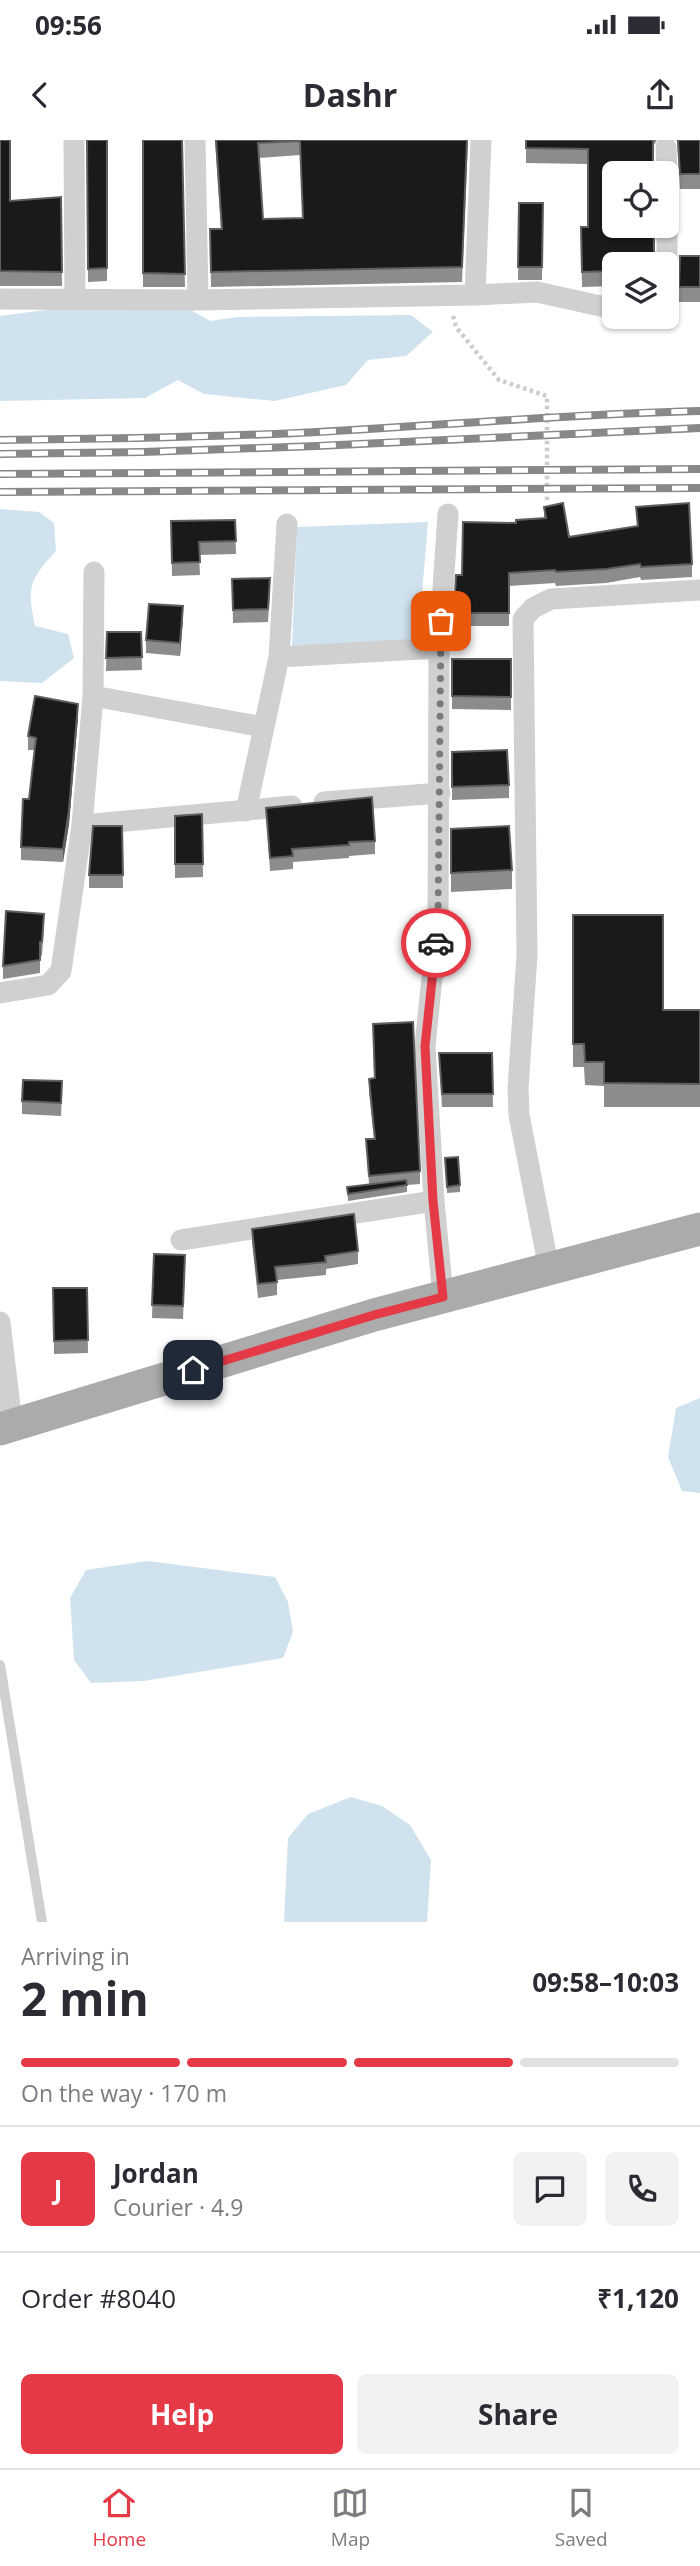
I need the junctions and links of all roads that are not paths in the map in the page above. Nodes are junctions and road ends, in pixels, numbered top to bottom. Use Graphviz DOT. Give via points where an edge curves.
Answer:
graph roads {
  1 [pos="74,140"];
  2 [pos="195,140"];
  3 [pos="481,140"];
  4 [pos="666,147"];
  5 [pos="666,161"];
  6 [pos="475,295"];
  7 [pos="0,299"];
  8 [pos="75,300"];
  9 [pos="198,300"];
  10 [pos="602,306"];
  11 [pos="449,514"];
  12 [pos="287,524"];
  13 [pos="94,572"];
  14 [pos="700,590"];
  15 [pos="439,648"];
  16 [pos="279,657"];
  17 [pos="93,696"];
  18 [pos="264,727"];
  19 [pos="440,793"];
  20 [pos="246,811"];
  21 [pos="82,825"];
  22 [pos="0,993"];
  23 [pos="433,1201"];
  24 [pos="700,1230"];
  25 [pos="181,1240"];
  26 [pos="550,1269"];
  27 [pos="443,1297"];
  28 [pos="0,1322"];
  29 [pos="6,1427"];
  30 [pos="0,1665"];
  31 [pos="42,1922"];
  1 -- 8 [label="street"];
  2 -- 9 [label="street"];
  3 -- 6 [label="street"];
  4 -- 5 [label="street"];
  6 -- 9 [label="street"];
  6 -- 10 [label="street" via="537,292"];
  7 -- 8 [label="street"];
  8 -- 9 [label="street"];
  11 -- 15 [label="street"];
  12 -- 16 [label="street"];
  13 -- 17 [label="street"];
  14 -- 26 [label="street" via="551,599 523,619 527,955 519,1115"];
  15 -- 16 [label="street"];
  15 -- 19 [label="street"];
  16 -- 18 [label="street"];
  17 -- 18 [label="street"];
  17 -- 21 [label="street"];
  18 -- 20 [label="street"];
  19 -- 20 [label="street"];
  19 -- 23 [label="street" via="438,919 425,1046"];
  20 -- 21 [label="street"];
  21 -- 22 [label="street" via="61,971 48,985"];
  23 -- 25 [label="street"];
  23 -- 27 [label="street"];
  24 -- 26 [label="main road"];
  26 -- 27 [label="main road"];
  27 -- 29 [label="main road"];
  28 -- 29 [label="street"];
  30 -- 31 [label="lane"];
}
